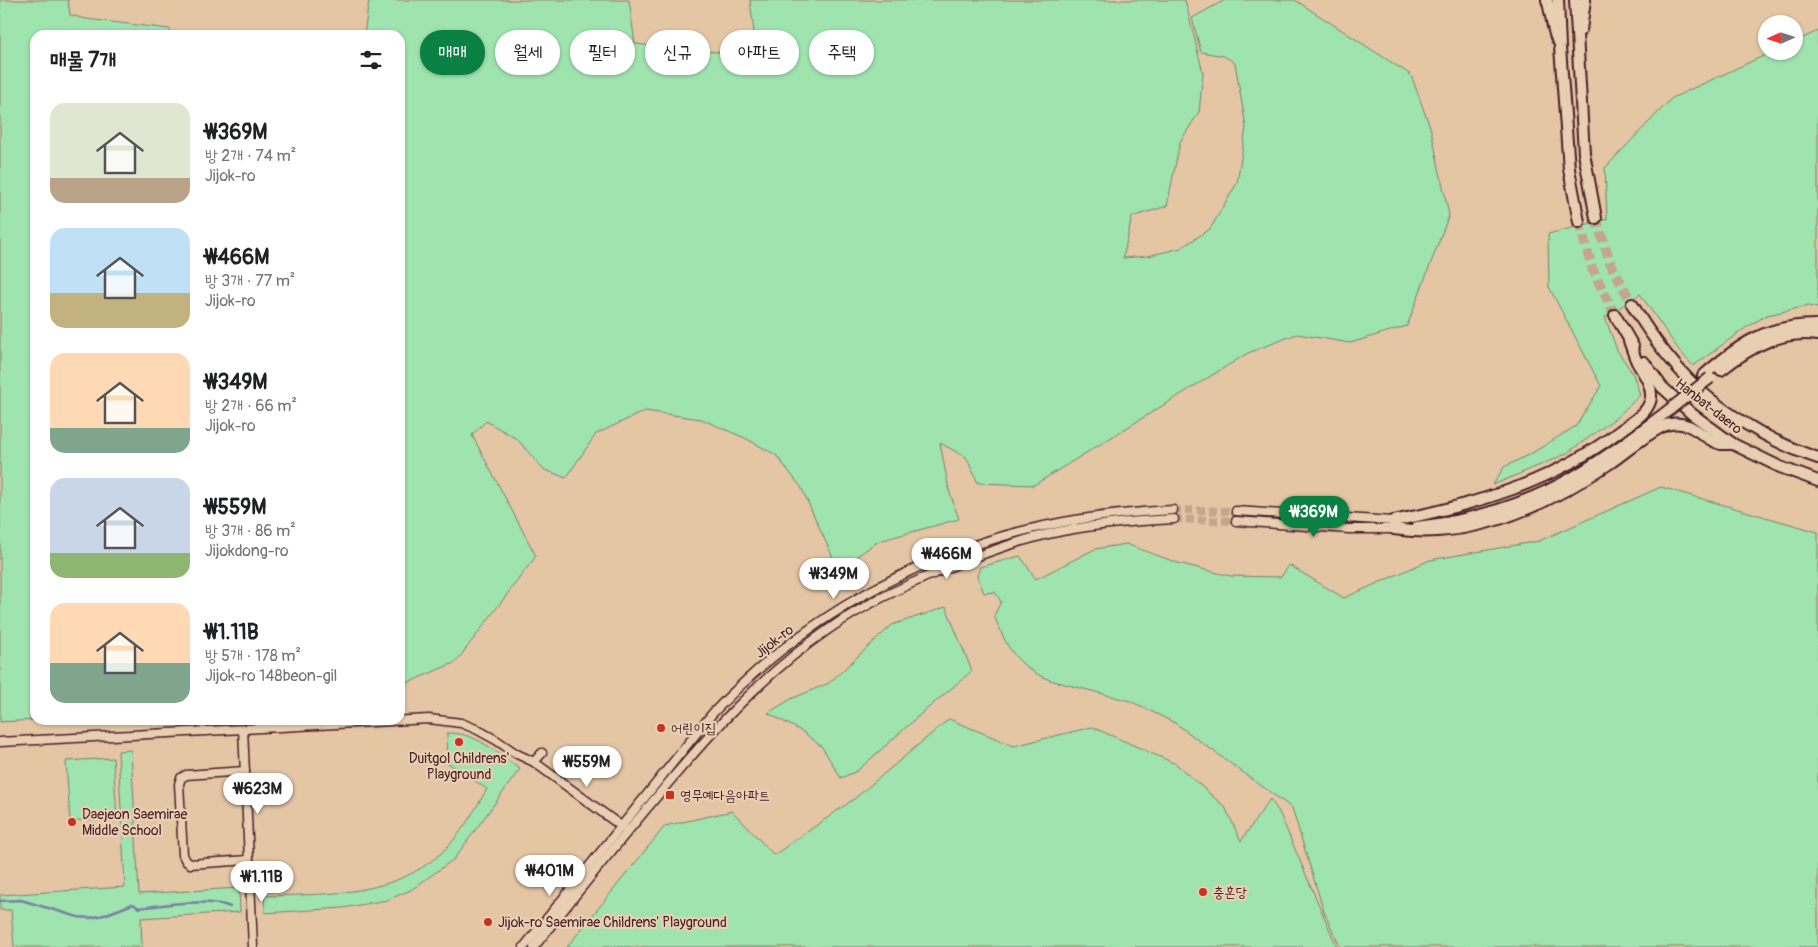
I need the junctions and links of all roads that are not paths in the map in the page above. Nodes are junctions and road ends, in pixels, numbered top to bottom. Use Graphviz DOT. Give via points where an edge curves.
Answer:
graph roads {
  1 [pos="1547,0"];
  2 [pos="1558,0"];
  3 [pos="1575,0"];
  4 [pos="1586,0"];
  5 [pos="1560,47"];
  6 [pos="1577,48"];
  7 [pos="1596,218"];
  8 [pos="1578,222"];
  9 [pos="1632,304"];
  10 [pos="1614,315"];
  11 [pos="1818,325"];
  12 [pos="1818,335"];
  13 [pos="1629,341"];
  14 [pos="1707,377"];
  15 [pos="1733,444"];
  16 [pos="1788,446"];
  17 [pos="1818,451"];
  18 [pos="1818,458"];
  19 [pos="1818,481"];
  20 [pos="1174,510"];
  21 [pos="1236,511"];
  22 [pos="1174,519"];
  23 [pos="1236,521"];
  24 [pos="1394,525"];
  25 [pos="405,720"];
  26 [pos="318,725"];
  27 [pos="243,729"];
  28 [pos="0,742"];
  29 [pos="542,753"];
  30 [pos="534,762"];
  31 [pos="245,771"];
  32 [pos="624,829"];
  33 [pos="249,860"];
  34 [pos="253,947"];
  35 [pos="524,947"];
  36 [pos="534,947"];
  1 -- 5 [label="main road" via="1551,25"];
  2 -- 5 [label="main road"];
  3 -- 6 [label="main road"];
  4 -- 6 [label="main road"];
  5 -- 8 [label="main road" via="1569,169"];
  6 -- 7 [label="main road" via="1584,153"];
  9 -- 16 [label="main road, Hanbat-daero" via="1648,332 1709,398"];
  10 -- 13 [label="main road, Hanbat-daero"];
  11 -- 14 [label="main road" via="1778,328 1755,338 1735,350"];
  12 -- 14 [label="main road" via="1779,336"];
  13 -- 15 [label="main road, Hanbat-daero" via="1662,387"];
  13 -- 24 [label="main road" via="1645,374 1651,397 1648,407 1636,419 1569,465 1526,485"];
  14 -- 24 [label="main road" via="1572,472 1474,512"];
  15 -- 19 [label="main road, Hanbat-daero"];
  15 -- 24 [label="main road" via="1720,444 1681,423 1667,424 1591,476 1515,513 1438,532 1412,532"];
  16 -- 17 [label="main road"];
  16 -- 18 [label="main road, Hanbat-daero"];
  20 -- 32 [label="street, Jijok-ro" via="1098,516 1010,534 941,557 860,596 781,650 736,688 690,740"];
  21 -- 24 [label="street"];
  22 -- 32 [label="street, Jijok-ro" via="1098,525 1022,541 950,566 865,606 804,647 744,699"];
  23 -- 24 [label="street" via="1349,530"];
  25 -- 30 [label="street" via="430,719 461,723"];
  26 -- 27 [label="street"];
  27 -- 28 [label="street"];
  27 -- 31 [label="street"];
  29 -- 30 [label="street"];
  30 -- 32 [label="street"];
  31 -- 33 [label="street"];
  31 -- 33 [label="street" via="181,778 182,855 190,864"];
  32 -- 35 [label="street, Jijok-ro"];
  32 -- 36 [label="street, Jijok-ro"];
  33 -- 34 [label="street"];
}
